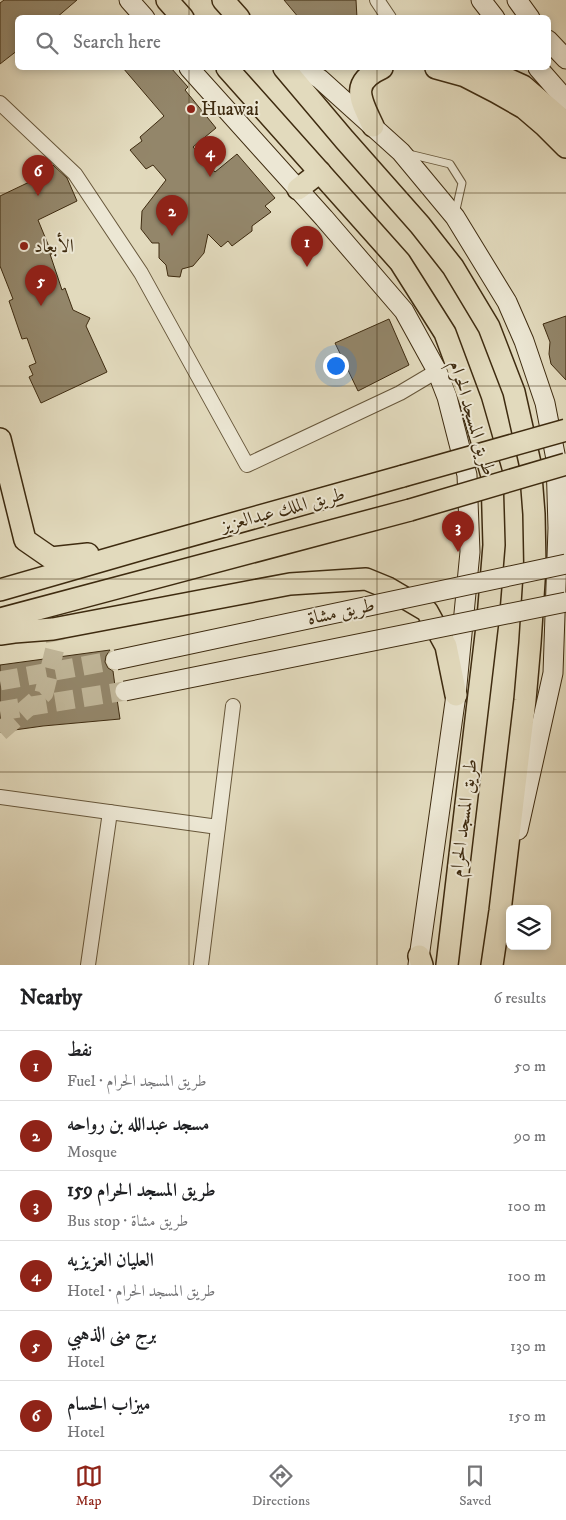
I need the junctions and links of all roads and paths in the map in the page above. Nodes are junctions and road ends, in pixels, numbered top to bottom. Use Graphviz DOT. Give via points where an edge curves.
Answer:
graph roads {
  1 [pos="129,0"];
  2 [pos="168,0"];
  3 [pos="377,0"];
  4 [pos="481,0"];
  5 [pos="517,0"];
  6 [pos="142,15"];
  7 [pos="180,15"];
  8 [pos="387,15"];
  9 [pos="493,15"];
  10 [pos="528,15"];
  11 [pos="551,43"];
  12 [pos="566,59"];
  13 [pos="191,70"];
  14 [pos="229,70"];
  15 [pos="286,70"];
  16 [pos="305,70"];
  17 [pos="377,70"];
  18 [pos="455,70"];
  19 [pos="540,70"];
  20 [pos="474,72"];
  21 [pos="566,100"];
  22 [pos="0,103"];
  23 [pos="566,123"];
  24 [pos="373,126"];
  25 [pos="566,147"];
  26 [pos="401,152"];
  27 [pos="320,172"];
  28 [pos="298,188"];
  29 [pos="455,217"];
  30 [pos="437,371"];
  31 [pos="566,430"];
  32 [pos="0,440"];
  33 [pos="566,464"];
  34 [pos="146,548"];
  35 [pos="566,564"];
  36 [pos="0,590"];
  37 [pos="566,602"];
  38 [pos="0,619"];
  39 [pos="0,634"];
  40 [pos="116,660"];
  41 [pos="125,692"];
  42 [pos="456,695"];
  43 [pos="232,706"];
  44 [pos="0,797"];
  45 [pos="110,812"];
  46 [pos="218,827"];
  47 [pos="500,912"];
  48 [pos="420,962"];
  49 [pos="494,962"];
  50 [pos="88,965"];
  51 [pos="201,965"];
  52 [pos="447,965"];
  1 -- 6 [label="street"];
  2 -- 7 [label="main road"];
  3 -- 8 [label="street"];
  4 -- 9 [label="street"];
  5 -- 10 [label="street"];
  11 -- 12 [label="street"];
  13 -- 28 [label="street"];
  14 -- 27 [label="main road, طريق المسجد الحرام"];
  15 -- 47 [label="main road" via="420,225 452,267 489,327 514,392 530,463 535,566 525,700"];
  16 -- 24 [label="street"];
  17 -- 24 [label="main road" via="370,73 360,86 360,99"];
  18 -- 20 [label="main road"];
  19 -- 21 [label="street"];
  20 -- 23 [label="main road" via="523,86"];
  20 -- 25 [label="main road" via="496,92 524,108"];
  22 -- 30 [label="street" via="75,174 141,272 247,464 400,393"];
  24 -- 26 [label="street"];
  26 -- 29 [label="street"];
  26 -- 29 [label="lane" via="450,164 462,183"];
  27 -- 28 [label="main road"];
  27 -- 52 [label="main road, طريق المسجد الحرام" via="400,262 445,333 471,403 492,476 494,545 488,618"];
  28 -- 30 [label="street" via="404,311"];
  29 -- 47 [label="street" via="507,302 524,341 545,403 556,459 558,528 553,673"];
  30 -- 42 [label="street" via="467,475 470,552"];
  31 -- 34 [label="main road, طريق الملك عبدالعزيز, bridge"];
  32 -- 34 [label="main road" via="25,540 50,558"];
  33 -- 38 [label="main road, طريق الملك عبدالعزيز, bridge" via="410,510"];
  34 -- 36 [label="main road, طريق الملك عبدالعزيز"];
  35 -- 40 [label="street, طريق مشاة, bridge"];
  37 -- 41 [label="street, طريق مشاة, bridge"];
  39 -- 42 [label="main road" via="53,629 290,584 366,580 388,588 427,611 446,646"];
  42 -- 48 [label="street"];
  43 -- 46 [label="street"];
  44 -- 45 [label="street"];
  45 -- 46 [label="street"];
  45 -- 50 [label="street"];
  46 -- 51 [label="street"];
  47 -- 49 [label="main road"];
}
